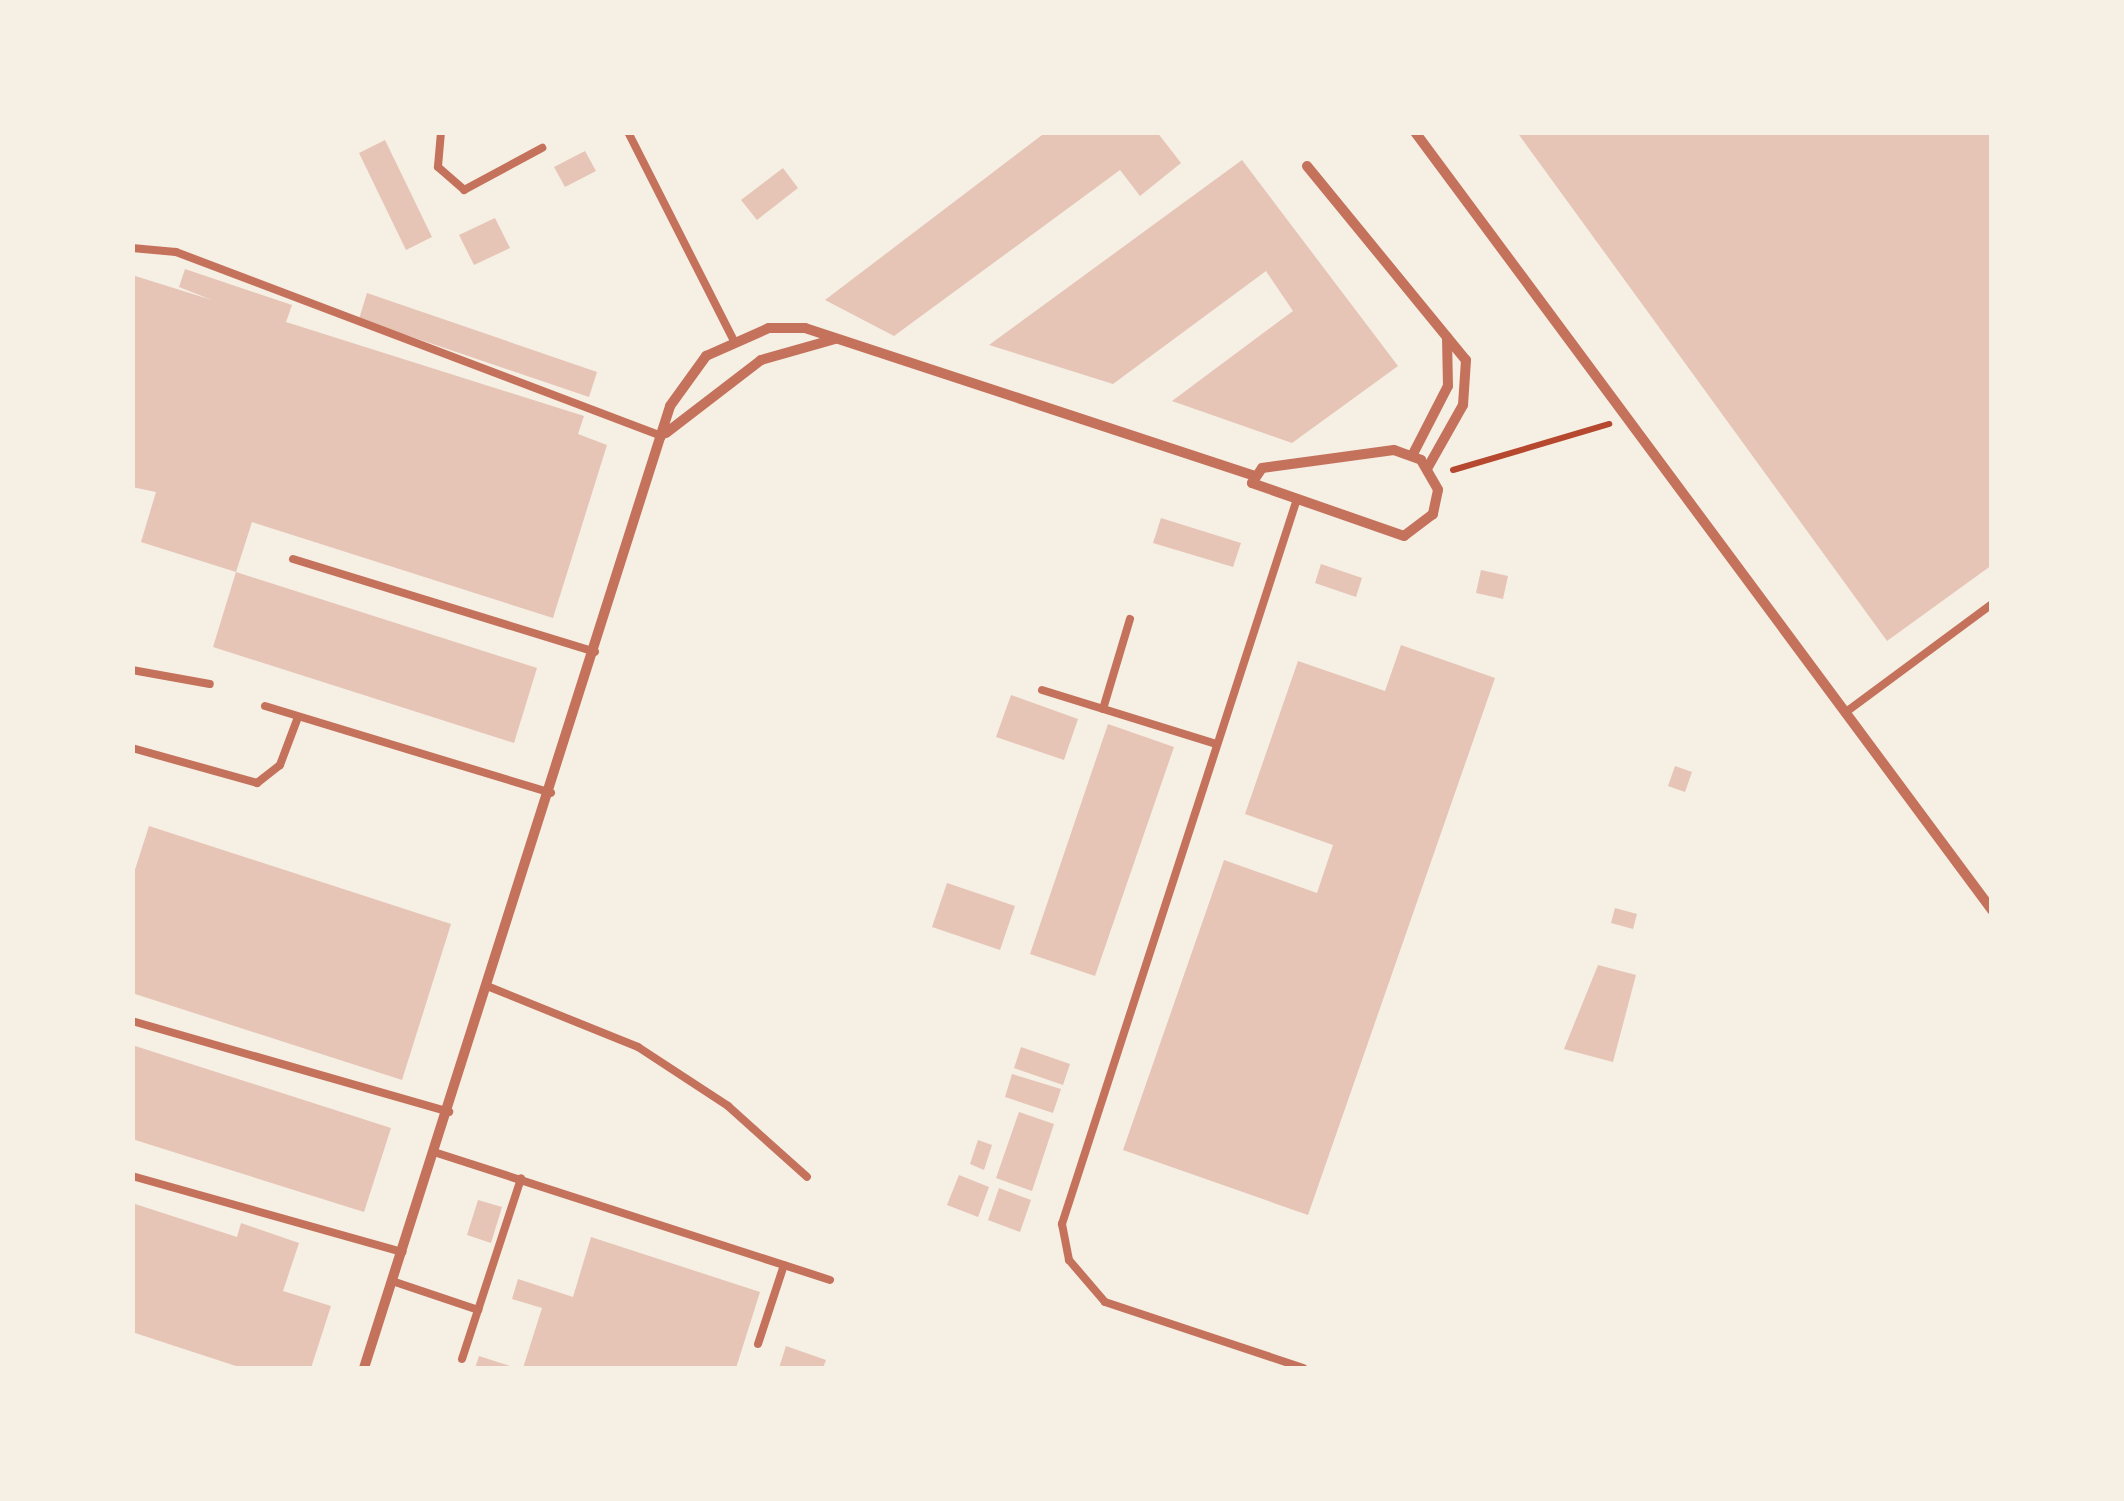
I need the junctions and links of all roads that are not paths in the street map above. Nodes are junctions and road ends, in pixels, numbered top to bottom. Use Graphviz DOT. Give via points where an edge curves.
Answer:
graph roads {
  1 [pos="441,132"];
  2 [pos="628,132"];
  3 [pos="1415,132"];
  4 [pos="542,148"];
  5 [pos="1307,166"];
  6 [pos="132,248"];
  7 [pos="1447,336"];
  8 [pos="841,338"];
  9 [pos="733,339"];
  10 [pos="662,436"];
  11 [pos="1413,454"];
  12 [pos="1431,471"];
  13 [pos="1252,475"];
  14 [pos="1296,502"];
  15 [pos="293,559"];
  16 [pos="1992,604"];
  17 [pos="1130,620"];
  18 [pos="595,652"];
  19 [pos="132,670"];
  20 [pos="210,684"];
  21 [pos="1042,690"];
  22 [pos="265,706"];
  23 [pos="1103,709"];
  24 [pos="1846,712"];
  25 [pos="298,716"];
  26 [pos="1216,744"];
  27 [pos="132,748"];
  28 [pos="552,793"];
  29 [pos="1992,910"];
  30 [pos="487,986"];
  31 [pos="132,1021"];
  32 [pos="449,1112"];
  33 [pos="436,1153"];
  34 [pos="132,1176"];
  35 [pos="807,1177"];
  36 [pos="521,1178"];
  37 [pos="405,1253"];
  38 [pos="784,1265"];
  39 [pos="830,1280"];
  40 [pos="395,1282"];
  41 [pos="478,1310"];
  42 [pos="758,1344"];
  43 [pos="462,1359"];
  44 [pos="364,1368"];
  45 [pos="1303,1368"];
  1 -- 4 [label="lane" via="438,167 464,190"];
  2 -- 9 [label="lane"];
  3 -- 24 [label="street"];
  5 -- 7 [label="street"];
  6 -- 10 [label="lane" via="176,252"];
  7 -- 11 [label="street" via="1448,386"];
  7 -- 12 [label="street" via="1466,360 1468,390"];
  8 -- 9 [label="street" via="787,328"];
  8 -- 10 [label="street" via="761,360"];
  8 -- 13 [label="street"];
  9 -- 10 [label="street" via="685,379"];
  10 -- 18 [label="street"];
  11 -- 12 [label="street"];
  11 -- 13 [label="street"];
  12 -- 14 [label="street" via="1433,514 1404,536"];
  13 -- 14 [label="street" via="1257,489"];
  14 -- 26 [label="lane"];
  15 -- 18 [label="lane"];
  16 -- 24 [label="lane"];
  17 -- 23 [label="lane"];
  18 -- 28 [label="street"];
  19 -- 20 [label="lane"];
  21 -- 23 [label="lane"];
  22 -- 25 [label="lane"];
  23 -- 26 [label="lane"];
  24 -- 29 [label="street"];
  25 -- 27 [label="lane" via="280,765 257,783"];
  25 -- 28 [label="lane"];
  26 -- 45 [label="lane" via="1069,1187 1064,1242 1078,1276 1105,1302"];
  28 -- 30 [label="street"];
  30 -- 32 [label="street"];
  30 -- 35 [label="lane" via="654,1056"];
  31 -- 32 [label="lane"];
  32 -- 33 [label="street"];
  33 -- 36 [label="lane"];
  33 -- 37 [label="street"];
  34 -- 37 [label="lane"];
  36 -- 38 [label="lane"];
  36 -- 41 [label="lane"];
  37 -- 40 [label="street"];
  38 -- 39 [label="lane"];
  38 -- 42 [label="lane"];
  40 -- 41 [label="lane"];
  40 -- 44 [label="street"];
  41 -- 43 [label="lane"];
}
